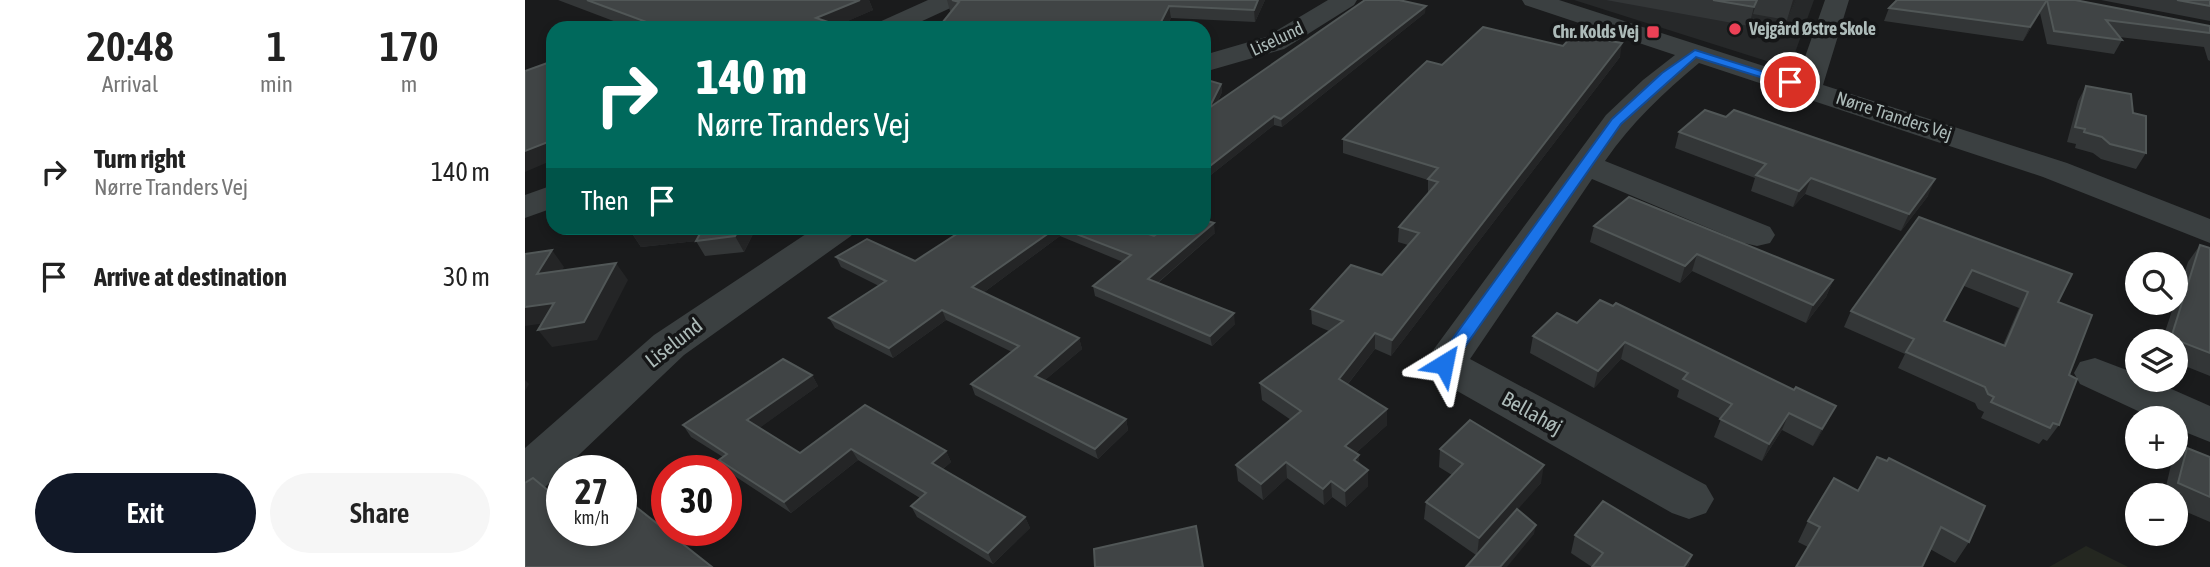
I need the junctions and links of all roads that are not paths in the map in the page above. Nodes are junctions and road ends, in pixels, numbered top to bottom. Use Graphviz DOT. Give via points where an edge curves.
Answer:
graph roads {
  1 [pos="1345,0"];
  2 [pos="1534,0"];
  3 [pos="1837,0"];
  4 [pos="935,2"];
  5 [pos="899,21"];
  6 [pos="1695,53"];
  7 [pos="1211,62"];
  8 [pos="1808,88"];
  9 [pos="1586,165"];
  10 [pos="546,198"];
  11 [pos="525,208"];
  12 [pos="2210,232"];
  13 [pos="828,235"];
  14 [pos="1757,235"];
  15 [pos="2095,373"];
  16 [pos="2210,425"];
  17 [pos="525,476"];
  18 [pos="1689,499"];
  1 -- 7 [label="street, Liselund" via="1275,43"];
  2 -- 6 [label="street, Nørre Tranders Vej"];
  3 -- 8 [label="street"];
  4 -- 5 [label="street"];
  6 -- 8 [label="street, Nørre Tranders Vej"];
  6 -- 9 [label="street, Bellahøj" via="1617,121"];
  8 -- 12 [label="street, Nørre Tranders Vej" via="2055,170"];
  9 -- 14 [label="street"];
  9 -- 18 [label="street, Bellahøj" via="1444,364"];
  10 -- 11 [label="street"];
  13 -- 17 [label="street, Liselund" via="669,345"];
  15 -- 16 [label="street"];
}
